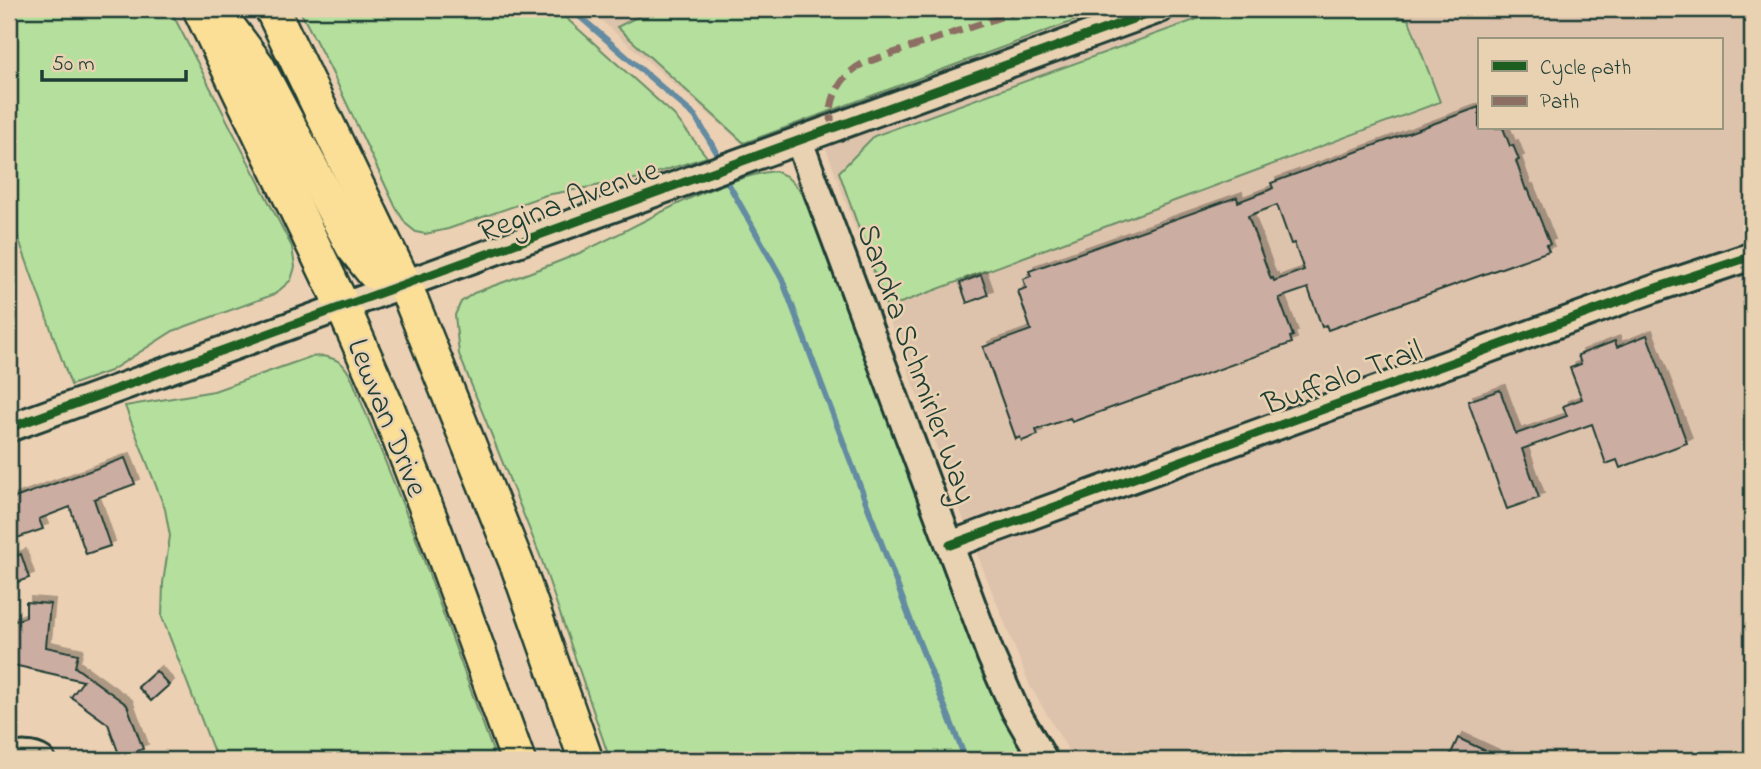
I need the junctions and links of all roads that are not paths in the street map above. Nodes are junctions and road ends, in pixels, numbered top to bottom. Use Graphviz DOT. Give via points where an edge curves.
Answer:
graph roads {
  1 [pos="200,9"];
  2 [pos="214,9"];
  3 [pos="272,9"];
  4 [pos="1152,11"];
  5 [pos="799,141"];
  6 [pos="1752,256"];
  7 [pos="405,285"];
  8 [pos="343,307"];
  9 [pos="9,428"];
  10 [pos="950,545"];
  11 [pos="9,758"];
  12 [pos="41,760"];
  13 [pos="518,760"];
  14 [pos="586,760"];
  15 [pos="1044,760"];
  1 -- 8 [label="main road, Lewvan Drive"];
  2 -- 7 [label="main road" via="257,65 353,247 373,272"];
  3 -- 7 [label="main road, Lewvan Drive"];
  4 -- 5 [label="street, Regina Avenue"];
  5 -- 7 [label="street, Regina Avenue"];
  5 -- 10 [label="street, Sandra Schmirler Way"];
  6 -- 10 [label="street, Buffalo Trail"];
  7 -- 8 [label="street, Regina Avenue"];
  7 -- 14 [label="main road, Lewvan Drive" via="549,649"];
  8 -- 9 [label="street, Regina Avenue"];
  8 -- 13 [label="main road, Lewvan Drive" via="431,520"];
  10 -- 15 [label="street, Sandra Schmirler Way" via="991,656"];
  11 -- 12 [label="street"];
}
